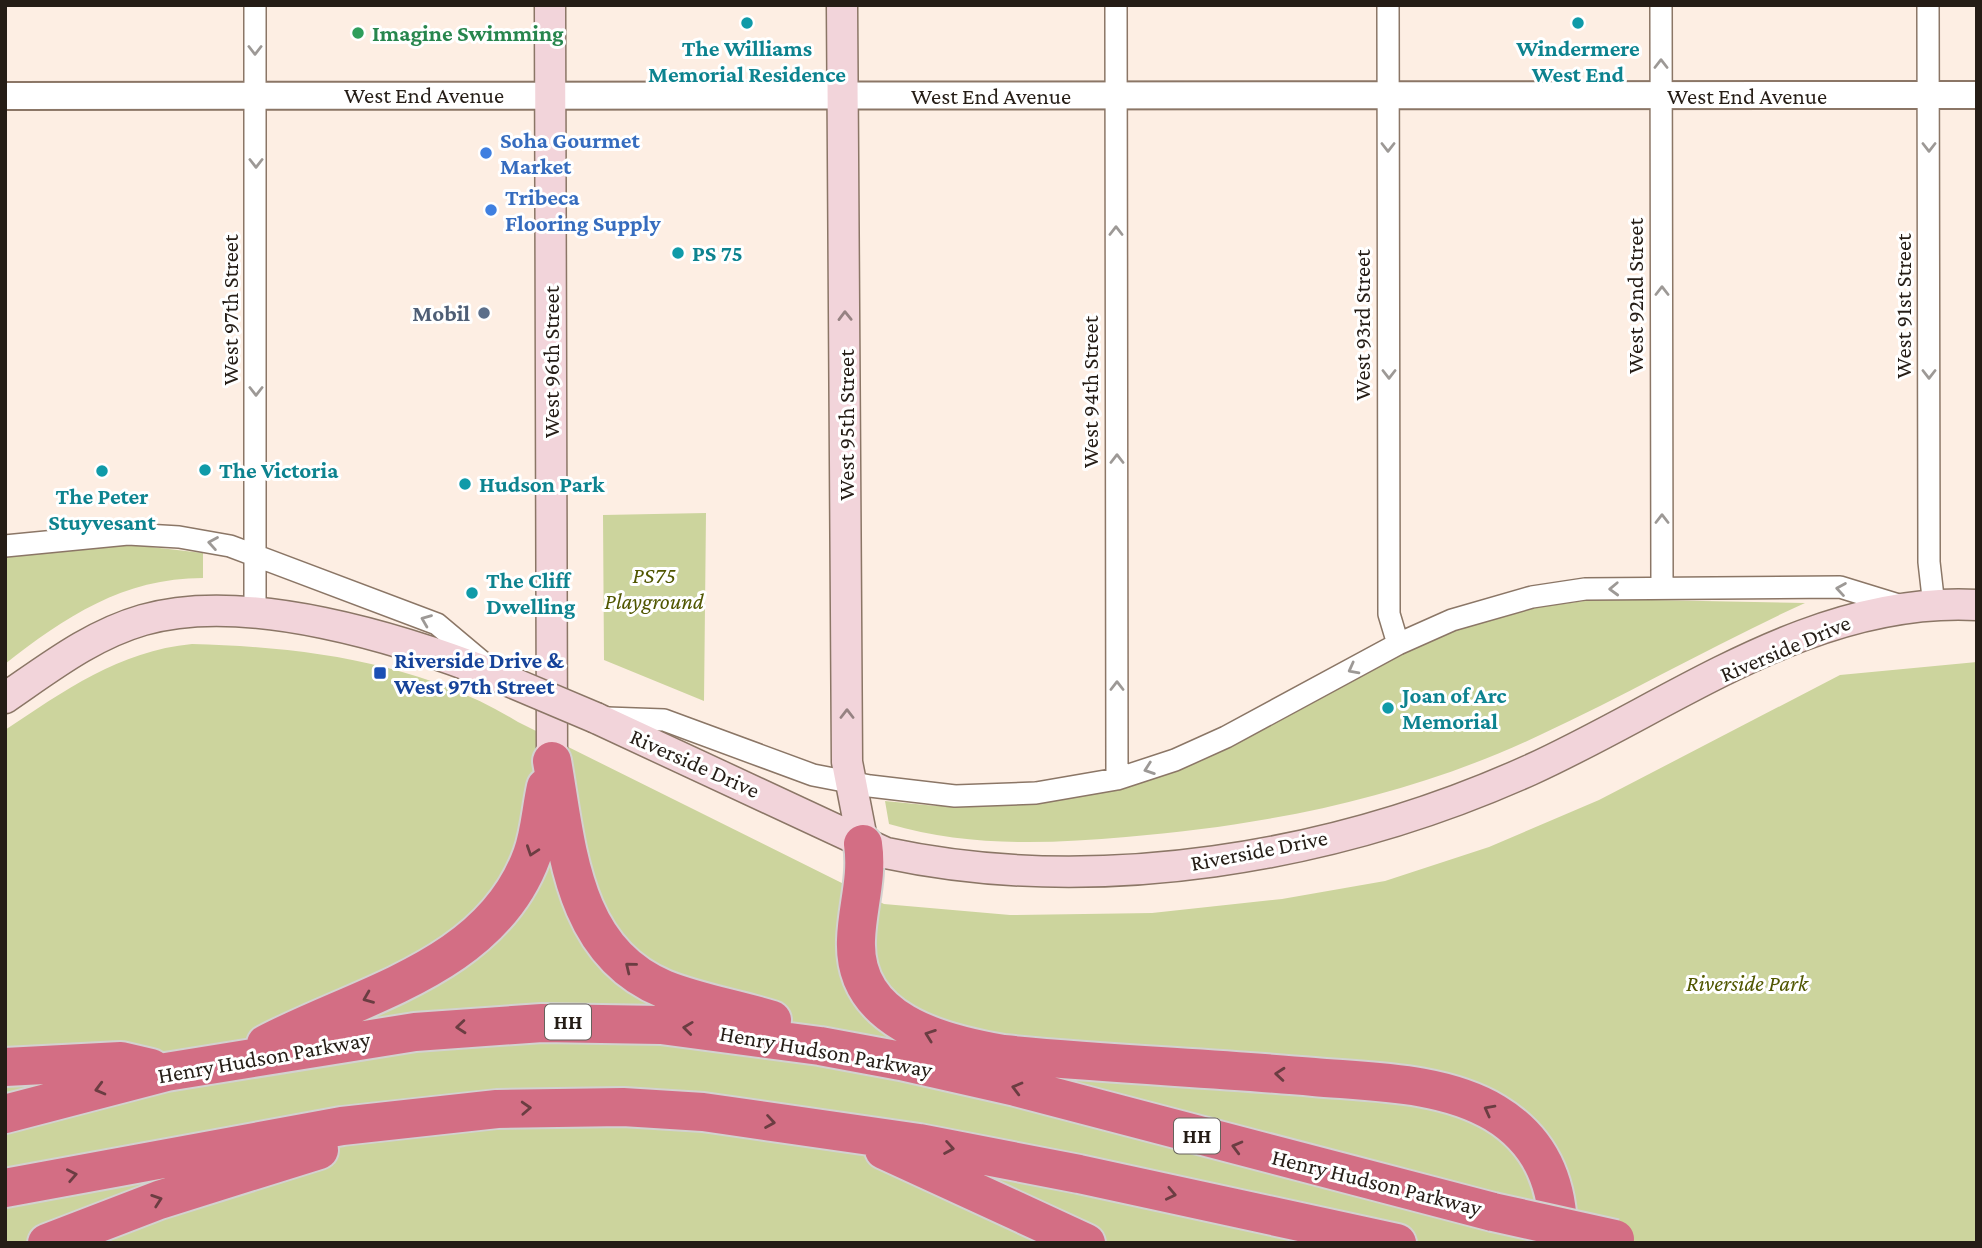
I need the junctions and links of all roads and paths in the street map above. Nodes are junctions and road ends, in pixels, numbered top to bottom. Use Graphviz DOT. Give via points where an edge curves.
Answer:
graph roads {
  1 [pos="255,5"];
  2 [pos="550,5"];
  3 [pos="842,5"];
  4 [pos="1116,5"];
  5 [pos="1388,5"];
  6 [pos="1661,5"];
  7 [pos="1928,5"];
  8 [pos="255,95"];
  9 [pos="1388,95"];
  10 [pos="1928,95"];
  11 [pos="1977,95"];
  12 [pos="5,96"];
  13 [pos="551,96"];
  14 [pos="841,96"];
  15 [pos="1116,96"];
  16 [pos="1661,96"];
  17 [pos="5,546"];
  18 [pos="257,555"];
  19 [pos="1662,587"];
  20 [pos="1977,605"];
  21 [pos="1920,606"];
  22 [pos="255,614"];
  23 [pos="1398,644"];
  24 [pos="499,677"];
  25 [pos="5,698"];
  26 [pos="596,718"];
  27 [pos="552,761"];
  28 [pos="1117,779"];
  29 [pos="849,782"];
  30 [pos="863,844"];
  31 [pos="235,1060"];
  32 [pos="901,1061"];
  33 [pos="5,1067"];
  34 [pos="166,1072"];
  35 [pos="5,1114"];
  36 [pos="396,1121"];
  37 [pos="857,1136"];
  38 [pos="5,1188"];
  39 [pos="1625,1241"];
  40 [pos="47,1243"];
  41 [pos="1086,1243"];
  42 [pos="1397,1243"];
  43 [pos="1558,1243"];
  1 -- 8 [label="street, West 97th Street, one-way"];
  2 -- 13 [label="main road, West 96th Street"];
  3 -- 14 [label="main road, West 95th Street"];
  4 -- 15 [label="street, West 94th Street"];
  5 -- 9 [label="street, West 93rd Street"];
  16 -- 6 [label="street, West 92nd Street, one-way"];
  7 -- 10 [label="street, West 91st Street"];
  8 -- 12 [label="street, West End Avenue"];
  8 -- 13 [label="street, West End Avenue"];
  8 -- 18 [label="street, West 97th Street, one-way"];
  9 -- 15 [label="street, West End Avenue"];
  9 -- 16 [label="street, West End Avenue"];
  9 -- 23 [label="street, West 93rd Street, one-way" via="1390,614"];
  10 -- 11 [label="street, West End Avenue"];
  10 -- 16 [label="street, West End Avenue"];
  10 -- 21 [label="street, West 91st Street, one-way" via="1929,562"];
  13 -- 14 [label="street, West End Avenue"];
  13 -- 27 [label="main road, West 96th Street"];
  14 -- 15 [label="street, West End Avenue"];
  29 -- 14 [label="main road, West 95th Street, one-way"];
  28 -- 15 [label="street, West 94th Street, one-way"];
  19 -- 16 [label="street, West 92nd Street, one-way"];
  18 -- 17 [label="street, Riverside Drive, one-way" via="230,546 141,534 100,534"];
  18 -- 22 [label="street, West 97th Street"];
  24 -- 18 [label="street, Riverside Drive, one-way" via="437,624"];
  21 -- 19 [label="street, Riverside Drive, one-way" via="1840,587"];
  19 -- 23 [label="street, Riverside Drive, one-way" via="1585,589 1532,597 1452,620"];
  20 -- 21 [label="main road, Riverside Drive"];
  21 -- 30 [label="main road, Riverside Drive" via="1831,624 1787,641 1493,785 1415,813 1305,843 1192,863 1061,872 944,864"];
  22 -- 24 [label="main road, Riverside Drive" via="319,622 404,641"];
  22 -- 25 [label="main road, Riverside Drive" via="181,613 143,620 80,648"];
  23 -- 28 [label="street, Riverside Drive, one-way" via="1226,737"];
  24 -- 26 [label="main road, Riverside Drive, bridge"];
  26 -- 29 [label="street, Riverside Drive" via="664,720 813,775"];
  26 -- 30 [label="main road, Riverside Drive" via="808,814"];
  27 -- 31 [label="highway, one-way" via="531,855 510,896 478,933 414,977"];
  32 -- 27 [label="highway, one-way" via="661,988 628,967 601,939 581,904 566,851"];
  28 -- 29 [label="street, Riverside Drive" via="1036,793 979,796 923,794"];
  29 -- 30 [label="main road, West 95th Street"];
  43 -- 30 [label="highway, one-way" via="1558,1203 1540,1155 1512,1124 1454,1096 1348,1080 1003,1054 951,1043 907,1026 872,997 859,972 856,942 866,877"];
  32 -- 31 [label="highway, Henry Hudson Parkway / HH, one-way" via="735,1034 585,1022 462,1027"];
  31 -- 34 [label="highway, Henry Hudson Parkway / HH"];
  39 -- 32 [label="highway, Henry Hudson Parkway / HH, one-way, bridge" via="1493,1212"];
  33 -- 34 [label="highway" via="121,1060"];
  34 -- 35 [label="highway, Henry Hudson Parkway / HH, one-way"];
  36 -- 37 [label="highway, one-way" via="497,1110 622,1107 703,1112"];
  38 -- 36 [label="highway, one-way" via="297,1133"];
  40 -- 36 [label="highway, one-way" via="138,1207"];
  37 -- 41 [label="highway"];
  37 -- 42 [label="highway, one-way" via="1012,1160"];
}
